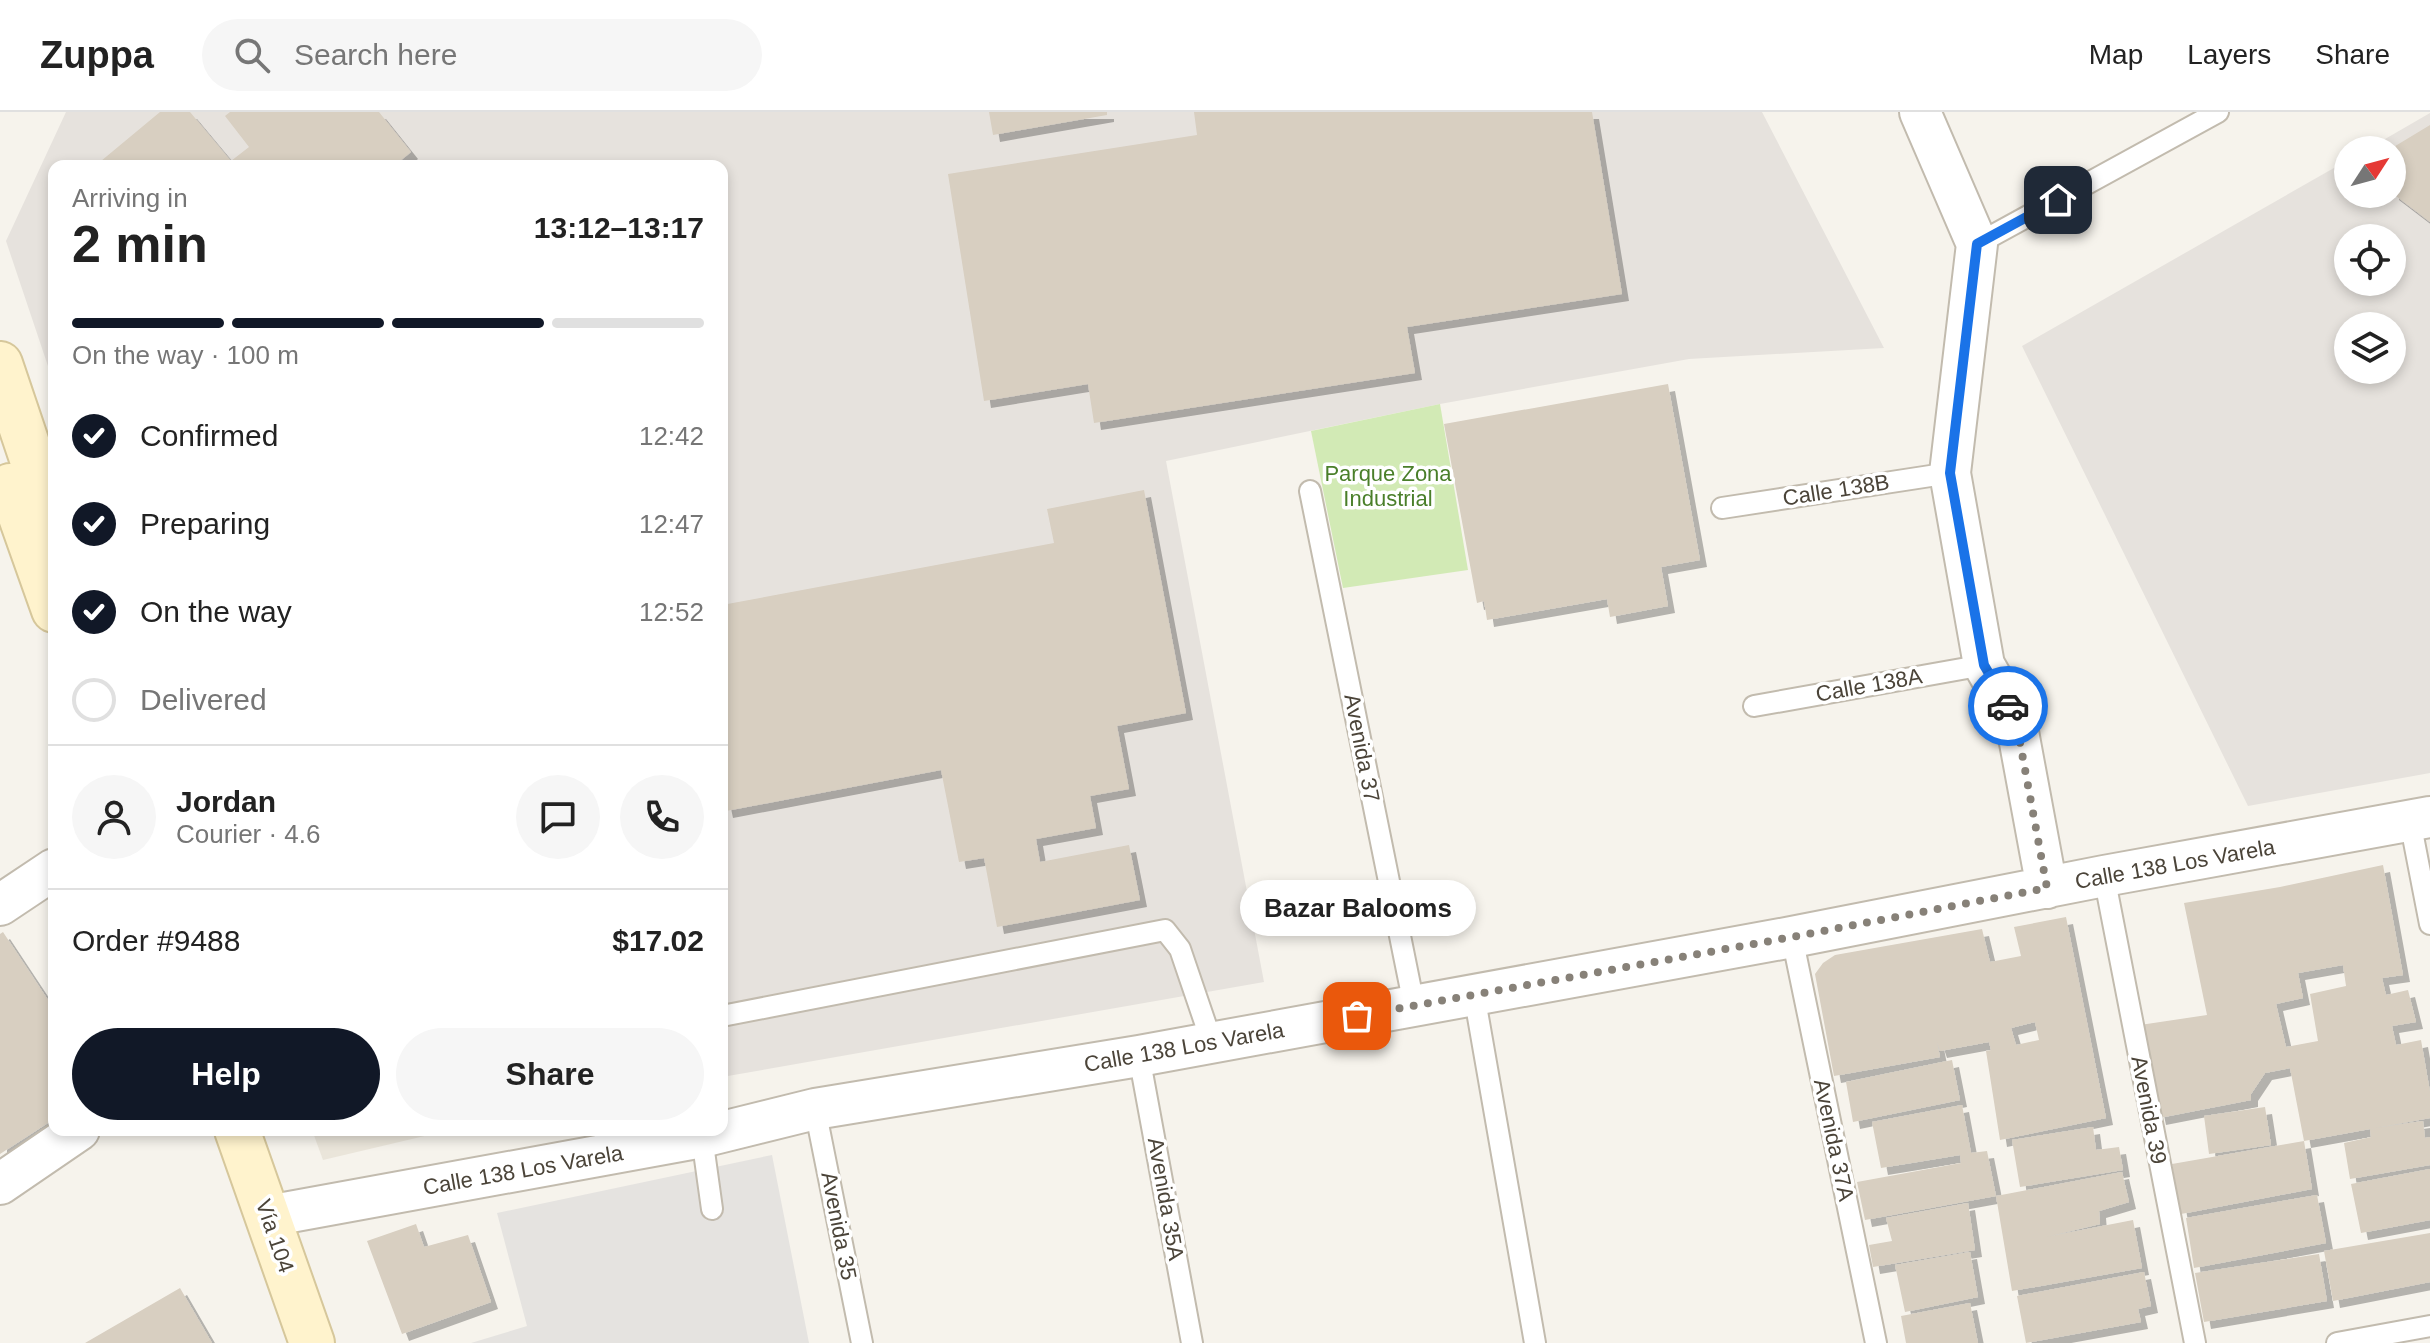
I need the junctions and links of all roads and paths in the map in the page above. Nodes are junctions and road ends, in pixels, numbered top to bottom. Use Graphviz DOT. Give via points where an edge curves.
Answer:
graph roads {
  1 [pos="1920,112"];
  2 [pos="2218,112"];
  3 [pos="1977,244"];
  4 [pos="0,364"];
  5 [pos="0,457"];
  6 [pos="1950,473"];
  7 [pos="1310,491"];
  8 [pos="48,506"];
  9 [pos="1722,508"];
  10 [pos="48,593"];
  11 [pos="1984,665"];
  12 [pos="1754,706"];
  13 [pos="2420,819"];
  14 [pos="48,873"];
  15 [pos="2104,876"];
  16 [pos="2047,888"];
  17 [pos="0,905"];
  18 [pos="2430,924"];
  19 [pos="1792,937"];
  20 [pos="1474,994"];
  21 [pos="1414,1005"];
  22 [pos="728,1015"];
  23 [pos="1212,1043"];
  24 [pos="1139,1056"];
  25 [pos="815,1109"];
  26 [pos="728,1131"];
  27 [pos="70,1136"];
  28 [pos="240,1136"];
  29 [pos="259,1136"];
  30 [pos="706,1136"];
  31 [pos="702,1137"];
  32 [pos="0,1184"];
  33 [pos="712,1209"];
  34 [pos="277,1215"];
  35 [pos="2430,1326"];
  36 [pos="312,1343"];
  37 [pos="330,1343"];
  38 [pos="862,1343"];
  39 [pos="1192,1343"];
  40 [pos="1535,1343"];
  41 [pos="1876,1343"];
  42 [pos="2195,1343"];
  43 [pos="2337,1343"];
  1 -- 3 [label="street"];
  2 -- 3 [label="lane"];
  3 -- 6 [label="street"];
  4 -- 8 [label="main road"];
  5 -- 10 [label="main road"];
  6 -- 9 [label="lane, Calle 138B"];
  6 -- 11 [label="street"];
  7 -- 21 [label="lane, Avenida 37"];
  11 -- 12 [label="lane, Calle 138A"];
  11 -- 16 [label="street" via="2016,721"];
  13 -- 15 [label="street, Calle 138 Los Varela"];
  13 -- 18 [label="lane"];
  14 -- 17 [label="street"];
  15 -- 16 [label="street, Calle 138 Los Varela"];
  15 -- 42 [label="lane, Avenida 39"];
  16 -- 19 [label="street, Calle 138 Los Varela"];
  19 -- 20 [label="street, Calle 138 Los Varela"];
  19 -- 41 [label="lane, Avenida 37A"];
  20 -- 21 [label="street, Calle 138 Los Varela"];
  20 -- 40 [label="lane"];
  21 -- 23 [label="street, Calle 138 Los Varela"];
  22 -- 23 [label="lane" via="1165,930 1180,949"];
  23 -- 24 [label="street, Calle 138 Los Varela"];
  24 -- 25 [label="street, Calle 138 Los Varela"];
  24 -- 39 [label="lane, Avenida 35A"];
  25 -- 26 [label="street, Calle 138 Los Varela"];
  25 -- 38 [label="lane, Avenida 35"];
  27 -- 32 [label="street"];
  28 -- 34 [label="main road, Vía 104"];
  29 -- 34 [label="main road, Vía 104"];
  30 -- 31 [label="street, Calle 138 Los Varela"];
  31 -- 33 [label="lane"];
  31 -- 34 [label="street, Calle 138 Los Varela"];
  34 -- 36 [label="main road, Vía 104"];
  34 -- 37 [label="main road, Vía 104"];
  35 -- 43 [label="lane"];
}
